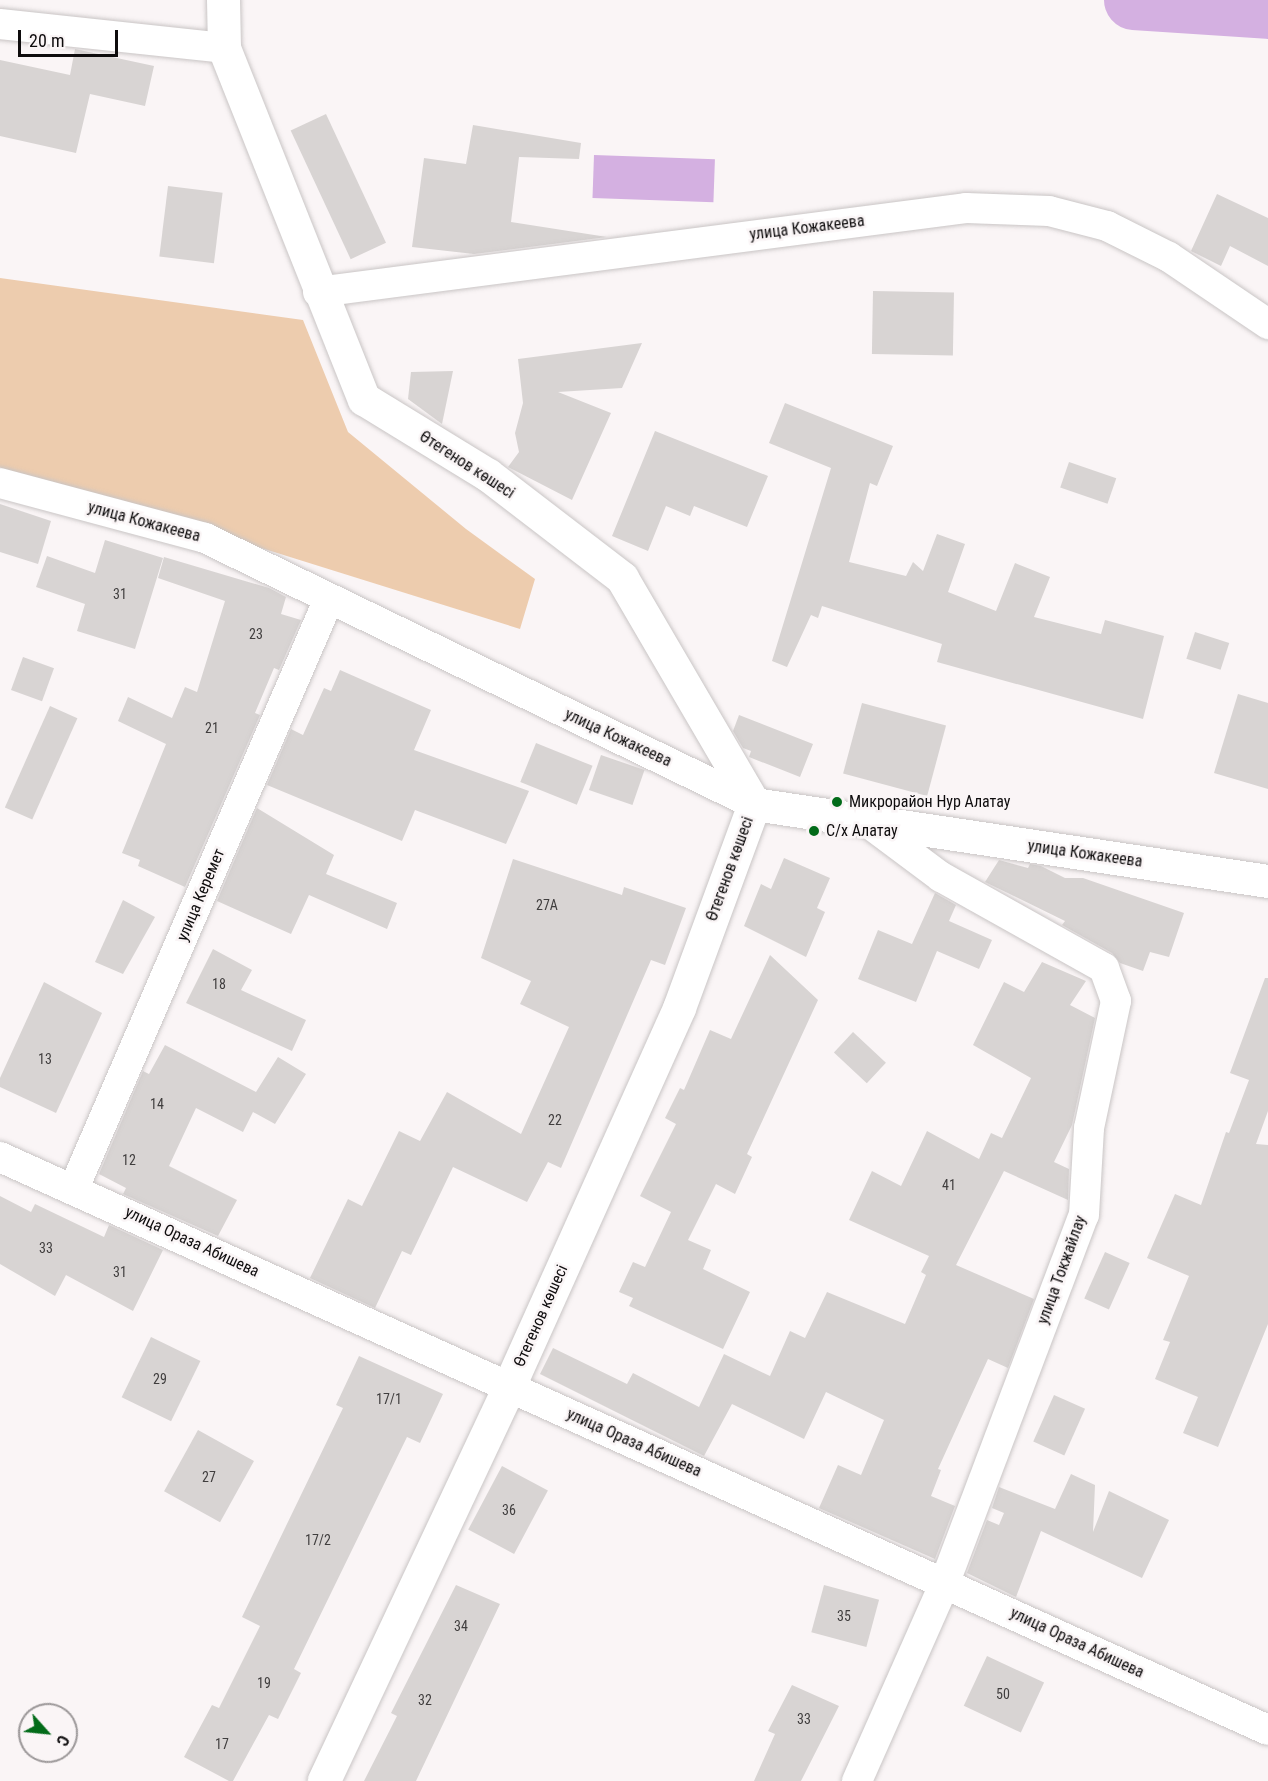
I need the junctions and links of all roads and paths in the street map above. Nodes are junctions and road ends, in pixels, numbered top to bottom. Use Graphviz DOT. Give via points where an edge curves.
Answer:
graph roads {
  1 [pos="222,6"];
  2 [pos="0,24"];
  3 [pos="224,48"];
  4 [pos="318,292"];
  5 [pos="1268,324"];
  6 [pos="0,483"];
  7 [pos="328,601"];
  8 [pos="754,804"];
  9 [pos="870,824"];
  10 [pos="1268,881"];
  11 [pos="0,1157"];
  12 [pos="74,1188"];
  13 [pos="509,1387"];
  14 [pos="945,1582"];
  15 [pos="1268,1730"];
  16 [pos="324,1781"];
  17 [pos="857,1781"];
  1 -- 3 [label="street, Өтегенов көшесі"];
  2 -- 3 [label="street"];
  3 -- 4 [label="street, Өтегенов көшесі"];
  4 -- 5 [label="street, улица Кожакеева" via="990,208 1048,211 1107,226 1169,257"];
  4 -- 8 [label="street, Өтегенов көшесі" via="364,399 488,475 622,578"];
  6 -- 7 [label="street, улица Кожакеева" via="205,538"];
  7 -- 8 [label="street, улица Кожакеева"];
  7 -- 12 [label="street, улица Керемет"];
  8 -- 9 [label="street, улица Кожакеева"];
  8 -- 13 [label="street, Өтегенов көшесі" via="679,1008"];
  9 -- 10 [label="street, улица Кожакеева"];
  9 -- 14 [label="street, улица Токжайлау" via="941,877 1104,968 1116,1001 1089,1128 1084,1215"];
  11 -- 12 [label="street, улица Ораза Абишева"];
  12 -- 13 [label="street, улица Ораза Абишева"];
  13 -- 14 [label="street, улица Ораза Абишева"];
  13 -- 16 [label="street, Өтегенов көшесі"];
  14 -- 15 [label="street, улица Ораза Абишева"];
  14 -- 17 [label="street, улица Токжайлау"];
}
